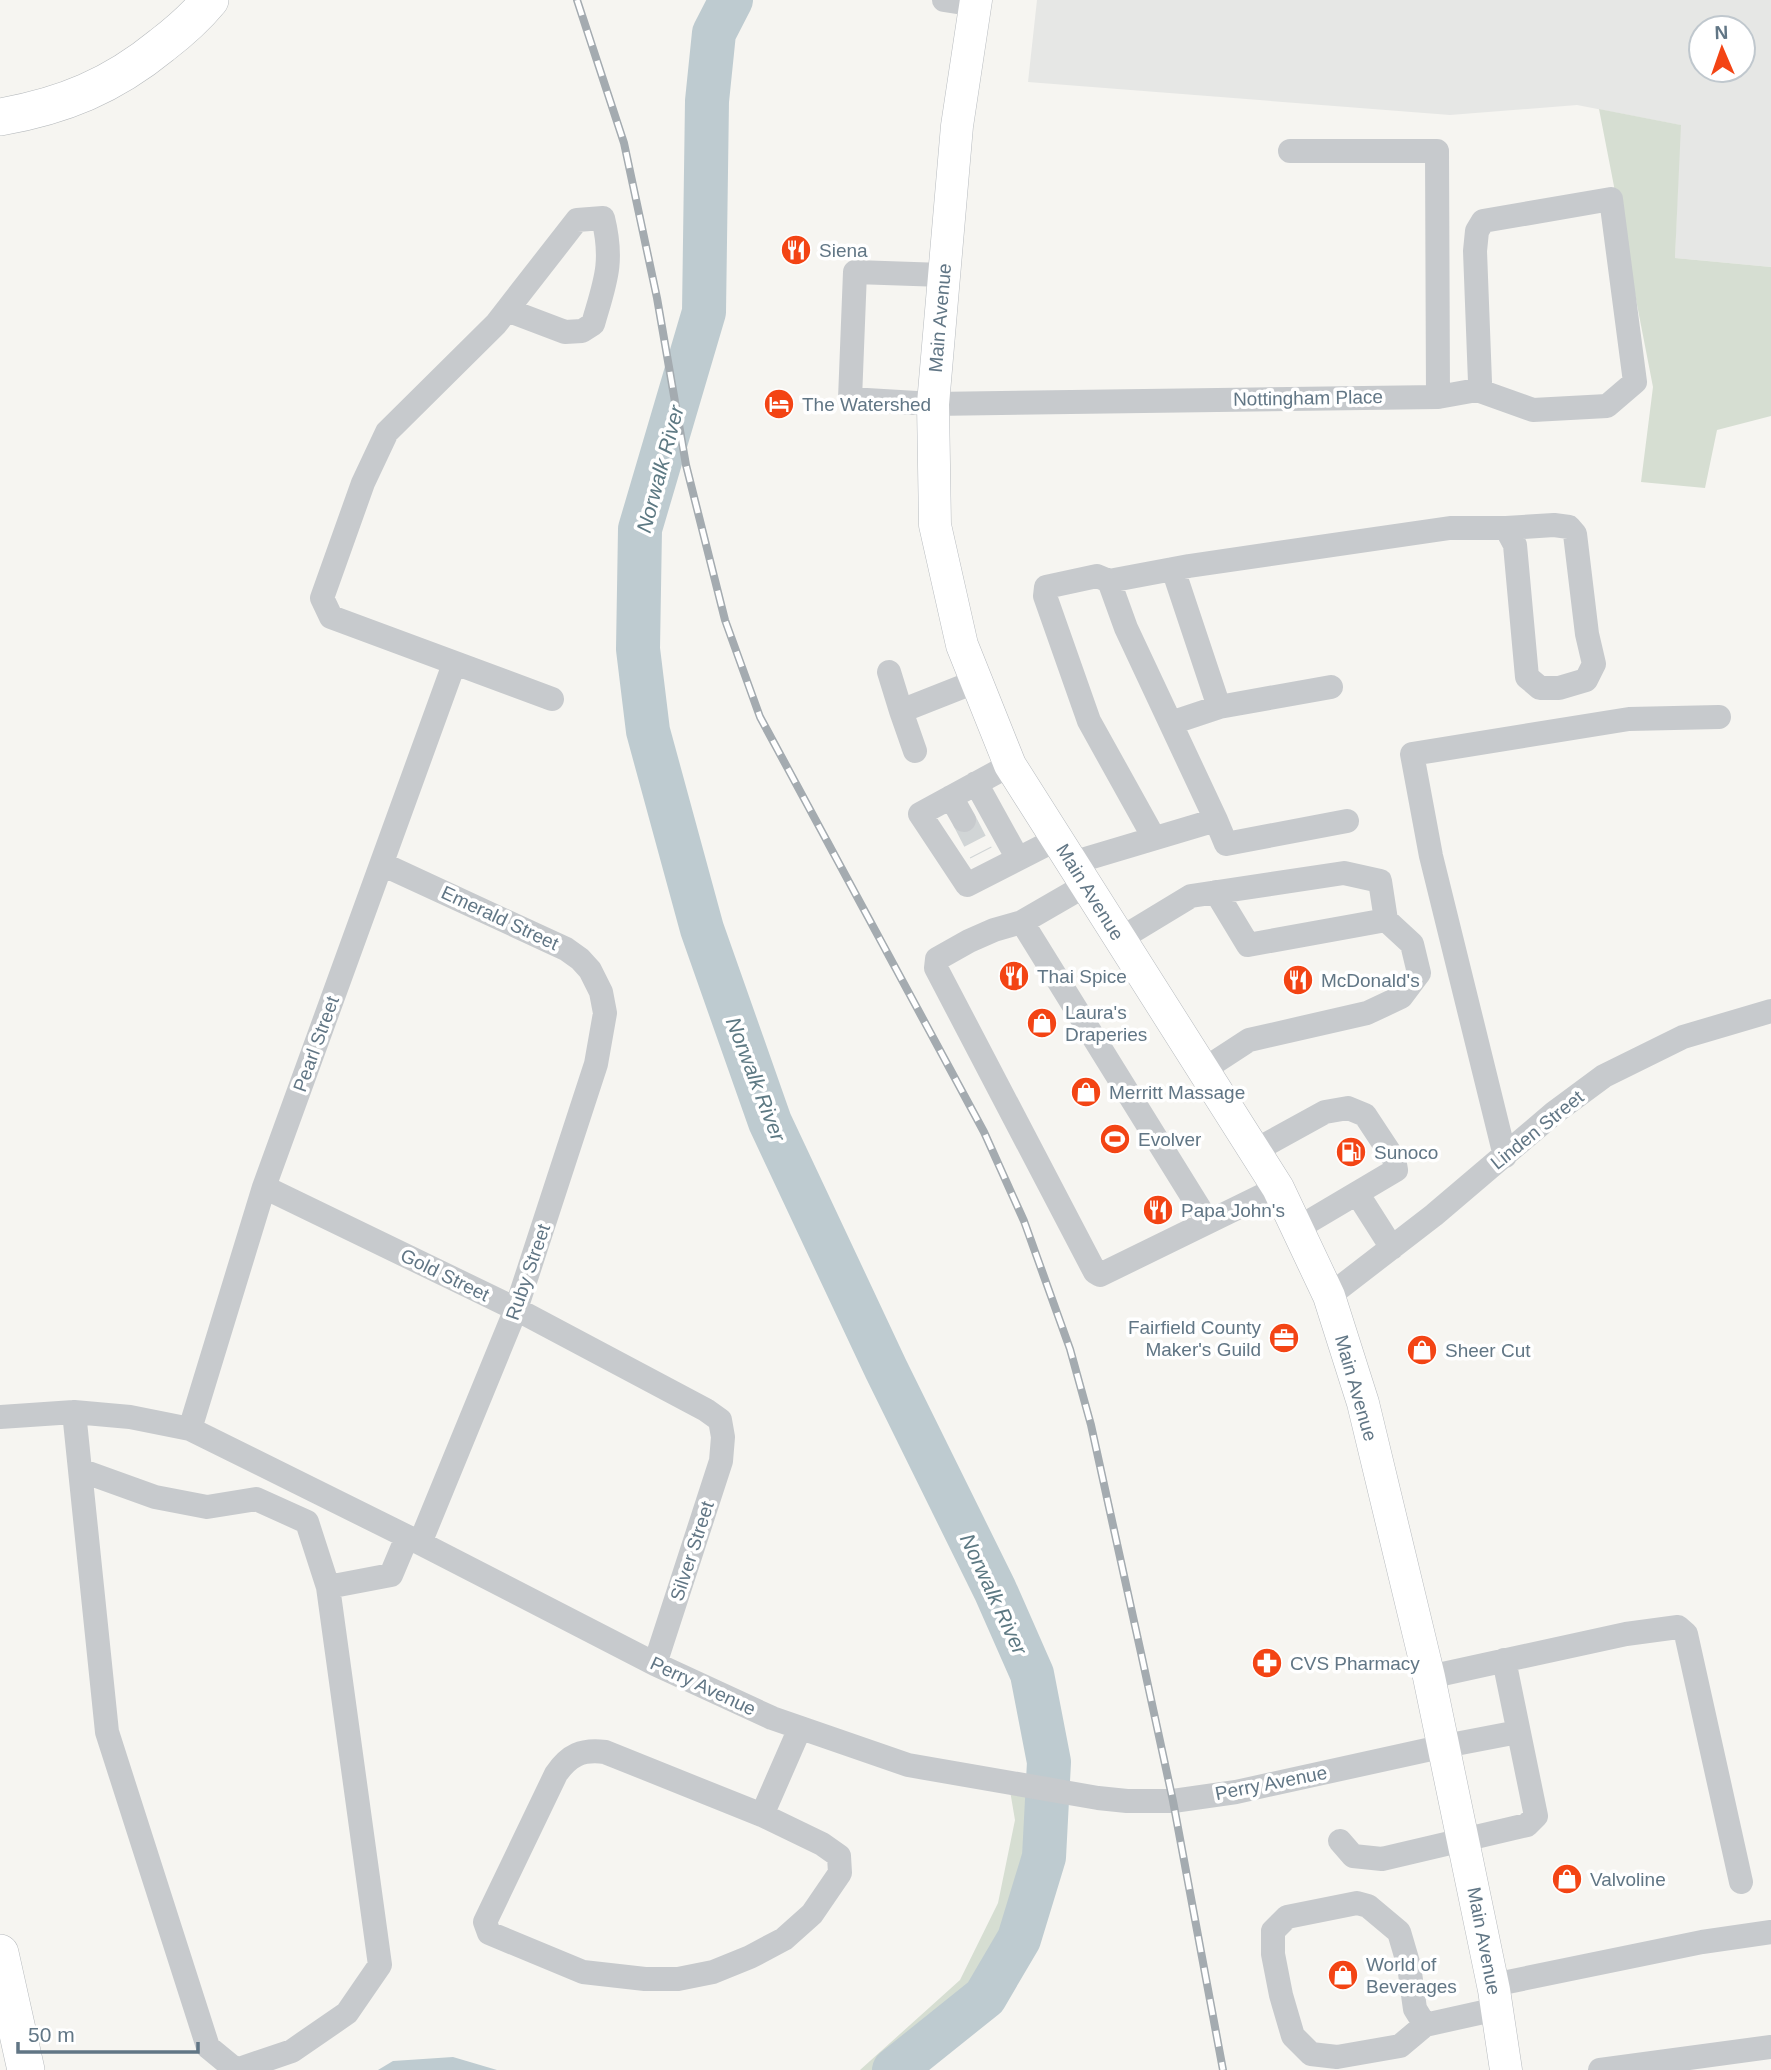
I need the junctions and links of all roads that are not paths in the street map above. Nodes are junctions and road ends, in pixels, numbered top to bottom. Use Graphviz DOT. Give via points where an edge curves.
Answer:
graph roads {
  1 [pos="210,0"];
  2 [pos="944,0"];
  3 [pos="976,2"];
  4 [pos="0,117"];
  5 [pos="1290,151"];
  6 [pos="943,275"];
  7 [pos="507,310"];
  8 [pos="1477,390"];
  9 [pos="1438,397"];
  10 [pos="933,404"];
  11 [pos="1506,528"];
  12 [pos="1174,569"];
  13 [pos="1109,581"];
  14 [pos="454,664"];
  15 [pos="889,672"];
  16 [pos="977,681"];
  17 [pos="1331,687"];
  18 [pos="552,699"];
  19 [pos="1219,707"];
  20 [pos="901,711"];
  21 [pos="1719,718"];
  22 [pos="1171,723"];
  23 [pos="915,751"];
  24 [pos="1010,765"];
  25 [pos="976,783"];
  26 [pos="951,797"];
  27 [pos="964,820"];
  28 [pos="1216,820"];
  29 [pos="1347,821"];
  30 [pos="1154,838"];
  31 [pos="1018,859"];
  32 [pos="1072,863"];
  33 [pos="382,864"];
  34 [pos="1216,892"];
  35 [pos="1386,920"];
  36 [pos="1022,922"];
  37 [pos="1120,939"];
  38 [pos="601,992"];
  39 [pos="1771,1011"];
  40 [pos="1203,1070"];
  41 [pos="1254,1151"];
  42 [pos="1505,1156"];
  43 [pos="264,1187"];
  44 [pos="1278,1188"];
  45 [pos="1357,1193"];
  46 [pos="1208,1222"];
  47 [pos="1298,1228"];
  48 [pos="1392,1248"];
  49 [pos="1329,1296"];
  50 [pos="516,1309"];
  51 [pos="74,1412"];
  52 [pos="0,1417"];
  53 [pos="190,1429"];
  54 [pos="723,1437"];
  55 [pos="80,1470"];
  56 [pos="414,1540"];
  57 [pos="328,1587"];
  58 [pos="1504,1660"];
  59 [pos="655,1664"];
  60 [pos="1429,1677"];
  61 [pos="800,1728"];
  62 [pos="1518,1732"];
  63 [pos="1445,1746"];
  64 [pos="762,1815"];
  65 [pos="1464,1839"];
  66 [pos="1340,1840"];
  67 [pos="1741,1882"];
  68 [pos="1771,1932"];
  69 [pos="0,1953"];
  70 [pos="1495,1997"];
  71 [pos="1425,2025"];
  72 [pos="1771,2047"];
  73 [pos="26,2070"];
  74 [pos="1506,2070"];
  75 [pos="1600,2070"];
  1 -- 4 [label="highway" via="176,34 118,77 61,103"];
  2 -- 3 [label="street"];
  3 -- 6 [label="main road, Main Avenue" via="957,126"];
  5 -- 9 [label="street" via="1437,151"];
  6 -- 10 [label="main road, Main Avenue"];
  6 -- 10 [label="street, Nottingham Place" via="855,272 850,399"];
  7 -- 7 [label="street" via="577,220 603,218 609,269 593,324 582,331 565,332"];
  7 -- 14 [label="street" via="387,432 363,483 322,598 331,617"];
  8 -- 8 [label="street" via="1533,410 1607,406 1635,382 1611,199 1483,221 1475,251"];
  8 -- 9 [label="street, Nottingham Place"];
  9 -- 10 [label="street, Nottingham Place"];
  10 -- 16 [label="main road, Main Avenue" via="935,525 962,645"];
  11 -- 11 [label="street" via="1515,545 1527,677 1540,688 1586,680 1594,664 1575,534 1569,527 1554,525"];
  11 -- 12 [label="street" via="1438,529"];
  12 -- 13 [label="street"];
  12 -- 19 [label="street"];
  13 -- 22 [label="street"];
  13 -- 30 [label="street" via="1097,576 1046,587 1045,596 1089,721"];
  14 -- 18 [label="street"];
  14 -- 33 [label="street, Pearl Street"];
  15 -- 20 [label="street"];
  16 -- 20 [label="street"];
  16 -- 24 [label="main road, Main Avenue"];
  17 -- 19 [label="street"];
  19 -- 22 [label="street"];
  20 -- 23 [label="street"];
  21 -- 42 [label="street" via="1629,719 1412,754 1431,856"];
  22 -- 28 [label="street"];
  24 -- 25 [label="street"];
  24 -- 32 [label="main road, Main Avenue"];
  25 -- 26 [label="street"];
  25 -- 31 [label="street"];
  26 -- 27 [label="street"];
  26 -- 31 [label="street" via="920,814 967,886 987,862"];
  28 -- 29 [label="street" via="1226,845"];
  28 -- 30 [label="street"];
  30 -- 32 [label="street"];
  31 -- 32 [label="street"];
  32 -- 36 [label="street"];
  32 -- 37 [label="main road, Main Avenue"];
  33 -- 38 [label="street, Emerald Street" via="566,949 590,970"];
  33 -- 43 [label="street, Pearl Street"];
  34 -- 35 [label="street" via="1248,945"];
  34 -- 35 [label="street" via="1344,873 1380,881"];
  34 -- 37 [label="street" via="1191,896"];
  35 -- 40 [label="street" via="1412,944 1419,973 1401,997 1367,1013 1248,1040"];
  36 -- 46 [label="street"];
  36 -- 46 [label="street" via="969,940 937,959 936,968 1095,1272 1100,1275"];
  37 -- 40 [label="main road, Main Avenue"];
  38 -- 50 [label="street, Ruby Street" via="605,1013 596,1064"];
  39 -- 42 [label="street, Linden Street" via="1683,1037 1604,1076"];
  40 -- 41 [label="main road, Main Avenue"];
  41 -- 44 [label="main road, Main Avenue"];
  41 -- 45 [label="street" via="1325,1112 1348,1108 1365,1115 1394,1159 1396,1170"];
  42 -- 48 [label="street, Linden Street"];
  43 -- 50 [label="street, Gold Street"];
  43 -- 53 [label="street, Pearl Street"];
  44 -- 46 [label="street"];
  44 -- 47 [label="main road, Main Avenue"];
  45 -- 47 [label="street"];
  45 -- 48 [label="street"];
  47 -- 49 [label="main road, Main Avenue"];
  48 -- 49 [label="street, Linden Street"];
  49 -- 60 [label="main road, Main Avenue" via="1363,1403"];
  50 -- 54 [label="street, Gold Street" via="706,1410 720,1420"];
  50 -- 56 [label="street, Ruby Street"];
  51 -- 52 [label="street, Perry Avenue"];
  51 -- 53 [label="street, Perry Avenue"];
  51 -- 55 [label="street"];
  53 -- 56 [label="street, Perry Avenue"];
  54 -- 59 [label="street, Silver Street" via="721,1461"];
  55 -- 57 [label="street" via="155,1497 207,1507 256,1499 307,1521"];
  55 -- 57 [label="street" via="107,1732 208,2047 236,2070 292,2051 346,2013 380,1965"];
  56 -- 57 [label="street, Ruby Street" via="391,1574"];
  56 -- 59 [label="street, Perry Avenue"];
  58 -- 60 [label="street"];
  58 -- 62 [label="street"];
  58 -- 67 [label="street" via="1664,1628 1678,1627 1686,1634"];
  59 -- 61 [label="street, Perry Avenue"];
  60 -- 63 [label="main road, Main Avenue"];
  61 -- 63 [label="street, Perry Avenue" via="908,1765 1127,1801 1223,1794"];
  61 -- 64 [label="street"];
  62 -- 63 [label="street, Perry Avenue"];
  62 -- 65 [label="street" via="1536,1816 1527,1825"];
  63 -- 65 [label="main road, Main Avenue"];
  64 -- 64 [label="street" via="606,1752 573,1755 556,1774 485,1922 489,1933 583,1972 645,1979 713,1972 750,1957 784,1939 812,1914 839,1873 839,1856"];
  65 -- 66 [label="street" via="1382,1859 1353,1856"];
  65 -- 70 [label="main road, Main Avenue"];
  68 -- 70 [label="street" via="1702,1942"];
  69 -- 73 [label="highway"];
  70 -- 71 [label="street"];
  70 -- 74 [label="main road, Main Avenue"];
  71 -- 71 [label="street" via="1415,2009 1399,1932 1367,1906 1357,1903 1287,1917 1273,1931 1273,1954 1293,2036 1311,2054 1337,2057 1400,2046"];
  72 -- 75 [label="street"];
}
